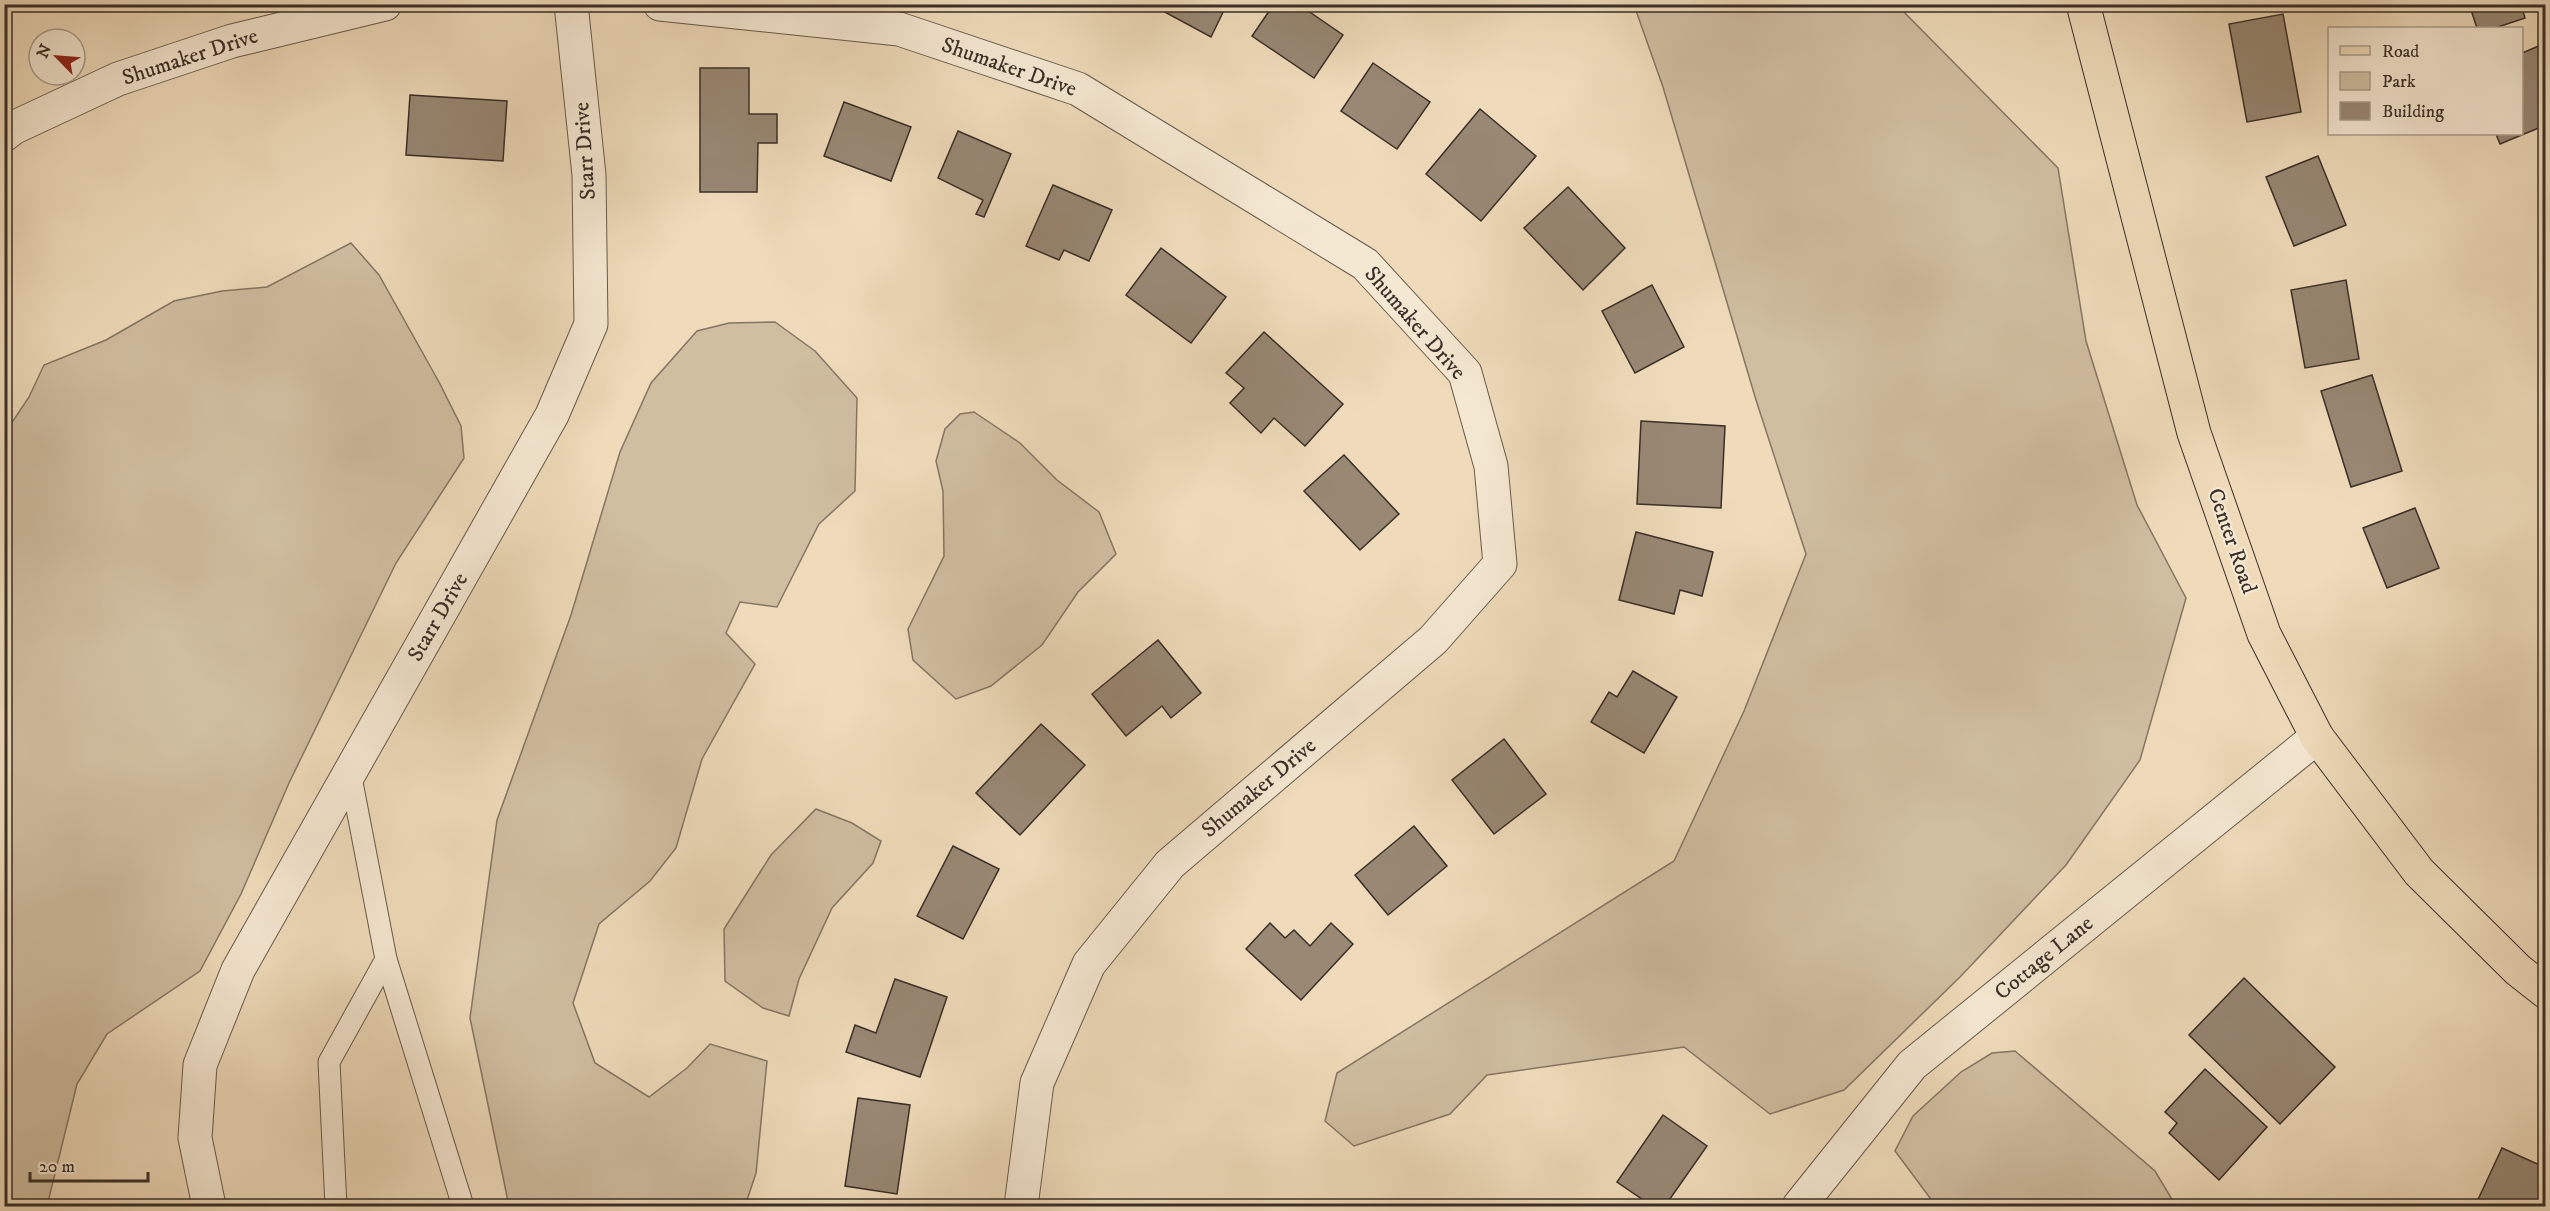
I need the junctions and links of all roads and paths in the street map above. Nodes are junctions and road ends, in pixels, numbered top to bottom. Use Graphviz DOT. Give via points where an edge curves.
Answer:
graph roads {
  1 [pos="385,4"];
  2 [pos="571,4"];
  3 [pos="660,4"];
  4 [pos="2083,4"];
  5 [pos="4,135"];
  6 [pos="2317,737"];
  7 [pos="350,771"];
  8 [pos="386,959"];
  9 [pos="2546,992"];
  10 [pos="209,1206"];
  11 [pos="336,1206"];
  12 [pos="463,1206"];
  13 [pos="1021,1206"];
  14 [pos="1799,1206"];
  1 -- 5 [label="street, Shumaker Drive" via="232,41 118,79"];
  2 -- 7 [label="street, Starr Drive" via="589,175 591,324 552,415"];
  3 -- 13 [label="street, Shumaker Drive" via="899,29 1078,89 1365,264 1465,373 1491,466 1500,564 1433,640 1170,864 1089,964 1037,1083"];
  4 -- 6 [label="main road, Center Road" via="2194,433 2264,634"];
  6 -- 9 [label="main road, Center Road" via="2419,872 2518,970"];
  6 -- 14 [label="street, Cottage Lane" via="1912,1065"];
  7 -- 8 [label="lane"];
  7 -- 10 [label="street, Starr Drive" via="238,970 200,1065 195,1138"];
  8 -- 11 [label="lane" via="329,1062"];
  8 -- 12 [label="lane"];
}
